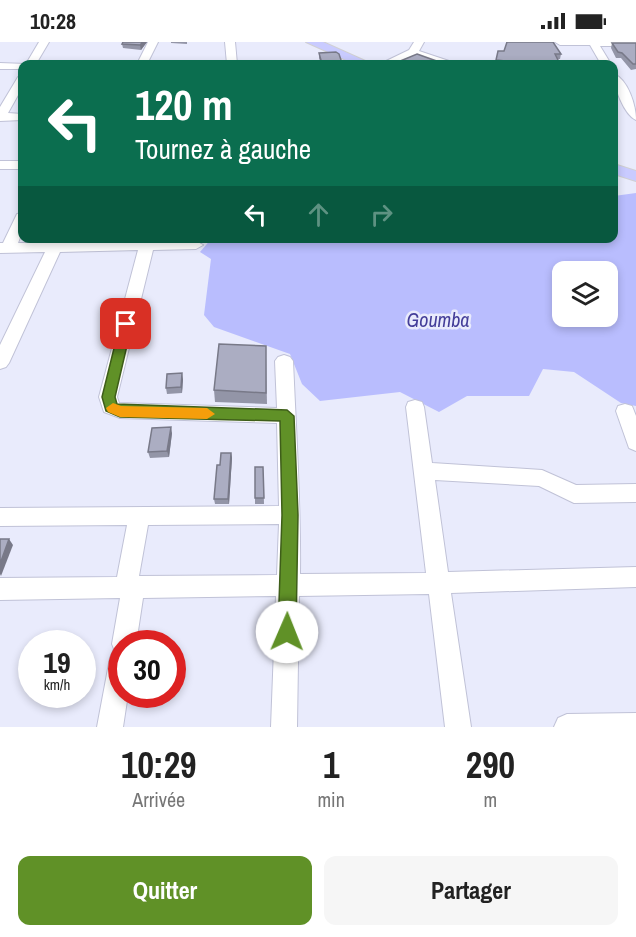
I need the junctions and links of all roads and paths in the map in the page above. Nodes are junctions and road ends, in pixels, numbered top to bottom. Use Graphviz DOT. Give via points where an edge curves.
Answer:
graph roads {
  1 [pos="44,42"];
  2 [pos="153,42"];
  3 [pos="312,42"];
  4 [pos="419,42"];
  5 [pos="561,42"];
  6 [pos="232,43"];
  7 [pos="593,43"];
  8 [pos="636,43"];
  9 [pos="413,52"];
  10 [pos="33,60"];
  11 [pos="144,60"];
  12 [pos="232,60"];
  13 [pos="355,60"];
  14 [pos="394,60"];
  15 [pos="440,60"];
  16 [pos="604,60"];
  17 [pos="0,66"];
  18 [pos="18,66"];
  19 [pos="18,86"];
  20 [pos="618,90"];
  21 [pos="636,116"];
  22 [pos="0,117"];
  23 [pos="18,117"];
  24 [pos="0,165"];
  25 [pos="18,165"];
  26 [pos="618,171"];
  27 [pos="636,176"];
  28 [pos="18,224"];
  29 [pos="56,243"];
  30 [pos="138,243"];
  31 [pos="167,243"];
  32 [pos="196,245"];
  33 [pos="4,248"];
  34 [pos="284,361"];
  35 [pos="0,363"];
  36 [pos="415,407"];
  37 [pos="636,415"];
  38 [pos="287,416"];
  39 [pos="636,443"];
  40 [pos="423,471"];
  41 [pos="636,493"];
  42 [pos="290,515"];
  43 [pos="139,516"];
  44 [pos="0,517"];
  45 [pos="636,577"];
  46 [pos="439,583"];
  47 [pos="288,584"];
  48 [pos="129,588"];
  49 [pos="0,589"];
  50 [pos="125,630"];
  51 [pos="113,708"];
  52 [pos="636,726"];
  53 [pos="110,727"];
  54 [pos="284,727"];
  55 [pos="458,727"];
  56 [pos="567,727"];
  1 -- 10 [label="street"];
  2 -- 11 [label="street"];
  3 -- 13 [label="main road"];
  4 -- 9 [label="street"];
  5 -- 7 [label="street"];
  6 -- 12 [label="street"];
  7 -- 8 [label="street"];
  7 -- 16 [label="street"];
  9 -- 14 [label="street"];
  9 -- 15 [label="street"];
  17 -- 18 [label="street"];
  19 -- 22 [label="street"];
  20 -- 21 [label="street"];
  22 -- 23 [label="street"];
  24 -- 25 [label="street"];
  26 -- 27 [label="main road"];
  28 -- 33 [label="street"];
  29 -- 33 [label="street"];
  29 -- 35 [label="street"];
  30 -- 38 [label="street" via="108,397 111,407 120,411"];
  31 -- 32 [label="street"];
  34 -- 38 [label="street"];
  36 -- 40 [label="street"];
  37 -- 39 [label="street" via="625,411"];
  38 -- 42 [label="street"];
  40 -- 41 [label="street" via="542,478 574,494"];
  40 -- 46 [label="street"];
  42 -- 43 [label="street"];
  42 -- 47 [label="street"];
  43 -- 44 [label="street"];
  43 -- 48 [label="street"];
  45 -- 46 [label="street"];
  46 -- 47 [label="street"];
  46 -- 55 [label="street"];
  47 -- 48 [label="street"];
  47 -- 54 [label="street"];
  48 -- 49 [label="street"];
  48 -- 50 [label="street"];
  51 -- 53 [label="street"];
  52 -- 56 [label="street"];
}
